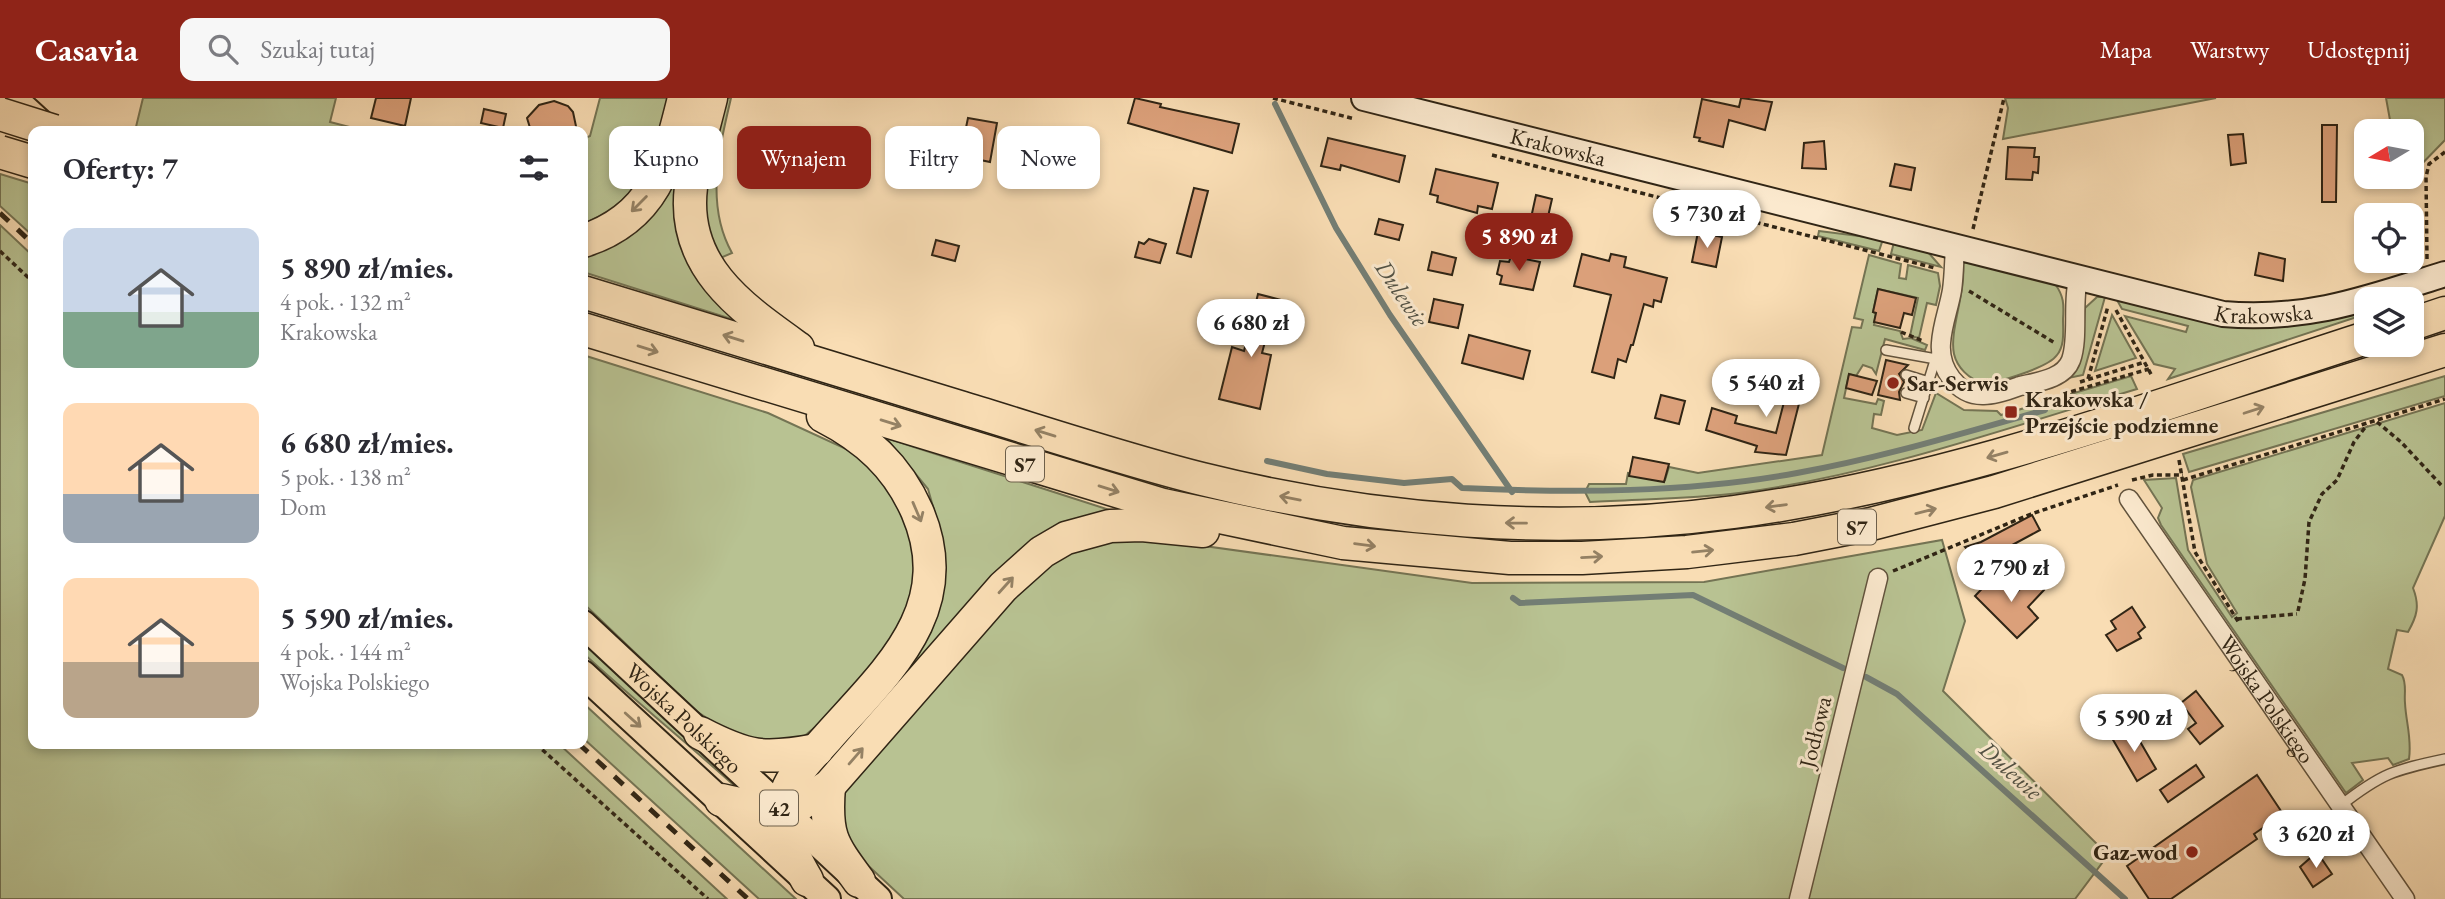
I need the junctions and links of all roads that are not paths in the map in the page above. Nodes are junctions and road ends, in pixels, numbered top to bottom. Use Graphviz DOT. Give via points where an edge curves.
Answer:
graph roads {
  1 [pos="13,98"];
  2 [pos="684,98"];
  3 [pos="711,98"];
  4 [pos="1364,110"];
  5 [pos="0,114"];
  6 [pos="37,126"];
  7 [pos="46,126"];
  8 [pos="0,132"];
  9 [pos="0,152"];
  10 [pos="28,157"];
  11 [pos="28,160"];
  12 [pos="588,239"];
  13 [pos="1961,249"];
  14 [pos="2436,270"];
  15 [pos="2078,279"];
  16 [pos="588,294"];
  17 [pos="2445,313"];
  18 [pos="2424,320"];
  19 [pos="588,331"];
  20 [pos="2354,342"];
  21 [pos="1935,348"];
  22 [pos="1886,350"];
  23 [pos="2445,350"];
  24 [pos="822,365"];
  25 [pos="1906,375"];
  26 [pos="755,381"];
  27 [pos="1928,382"];
  28 [pos="1906,393"];
  29 [pos="1924,398"];
  30 [pos="1914,428"];
  31 [pos="2129,499"];
  32 [pos="1298,535"];
  33 [pos="1878,578"];
  34 [pos="588,629"];
  35 [pos="588,679"];
  36 [pos="700,733"];
  37 [pos="817,750"];
  38 [pos="2445,759"];
  39 [pos="829,786"];
  40 [pos="721,800"];
  41 [pos="2340,806"];
  42 [pos="785,814"];
  43 [pos="817,890"];
  44 [pos="868,890"];
  45 [pos="1799,899"];
  46 [pos="2405,899"];
  1 -- 7 [label="main road"];
  2 -- 12 [label="highway, one-way" via="670,156 659,180 630,214"];
  3 -- 24 [label="highway" via="690,196 704,259 739,306"];
  4 -- 13 [label="street, Krakowska"];
  5 -- 6 [label="highway, bridge"];
  8 -- 10 [label="main road"];
  9 -- 11 [label="highway, bridge"];
  13 -- 15 [label="street, Krakowska"];
  13 -- 21 [label="street"];
  14 -- 15 [label="street, Krakowska" via="2326,310 2270,317 2203,311"];
  15 -- 21 [label="street" via="2072,354 2066,368 2052,377 1980,396 1953,381"];
  24 -- 16 [label="highway, S7, one-way"];
  17 -- 18 [label="highway"];
  19 -- 26 [label="highway, S7, one-way"];
  20 -- 24 [label="highway, S7, one-way" via="2025,447 1898,482 1730,513 1584,523 1413,516 1228,485"];
  21 -- 22 [label="lane"];
  21 -- 27 [label="lane"];
  32 -- 23 [label="highway, S7, one-way" via="1407,551 1510,558 1650,555 1794,539 1994,492"];
  25 -- 27 [label="lane"];
  26 -- 32 [label="highway, S7, one-way" via="1163,505"];
  26 -- 37 [label="highway, one-way" via="848,428 881,454 912,500 929,554 925,604 914,634"];
  27 -- 29 [label="lane"];
  28 -- 29 [label="lane"];
  29 -- 30 [label="lane"];
  31 -- 41 [label="street, Wojska Polskiego"];
  39 -- 32 [label="highway, one-way" via="1015,574 1054,544 1089,530 1124,525"];
  33 -- 45 [label="street, Jodłowa"];
  34 -- 36 [label="main road, Wojska Polskiego / 42"];
  35 -- 40 [label="main road, Wojska Polskiego / 42, one-way"];
  36 -- 37 [label="highway" via="755,757"];
  36 -- 42 [label="main road, Wojska Polskiego / 42"];
  37 -- 42 [label="highway" via="787,790"];
  38 -- 41 [label="lane" via="2394,769"];
  39 -- 42 [label="highway"];
  39 -- 44 [label="highway" via="826,821 840,855"];
  40 -- 42 [label="highway"];
  40 -- 43 [label="main road, Wojska Polskiego / 42"];
  41 -- 46 [label="street, Wojska Polskiego"];
  42 -- 43 [label="highway" via="787,844"];
  42 -- 44 [label="main road, Wojska Polskiego / 42"];
}
